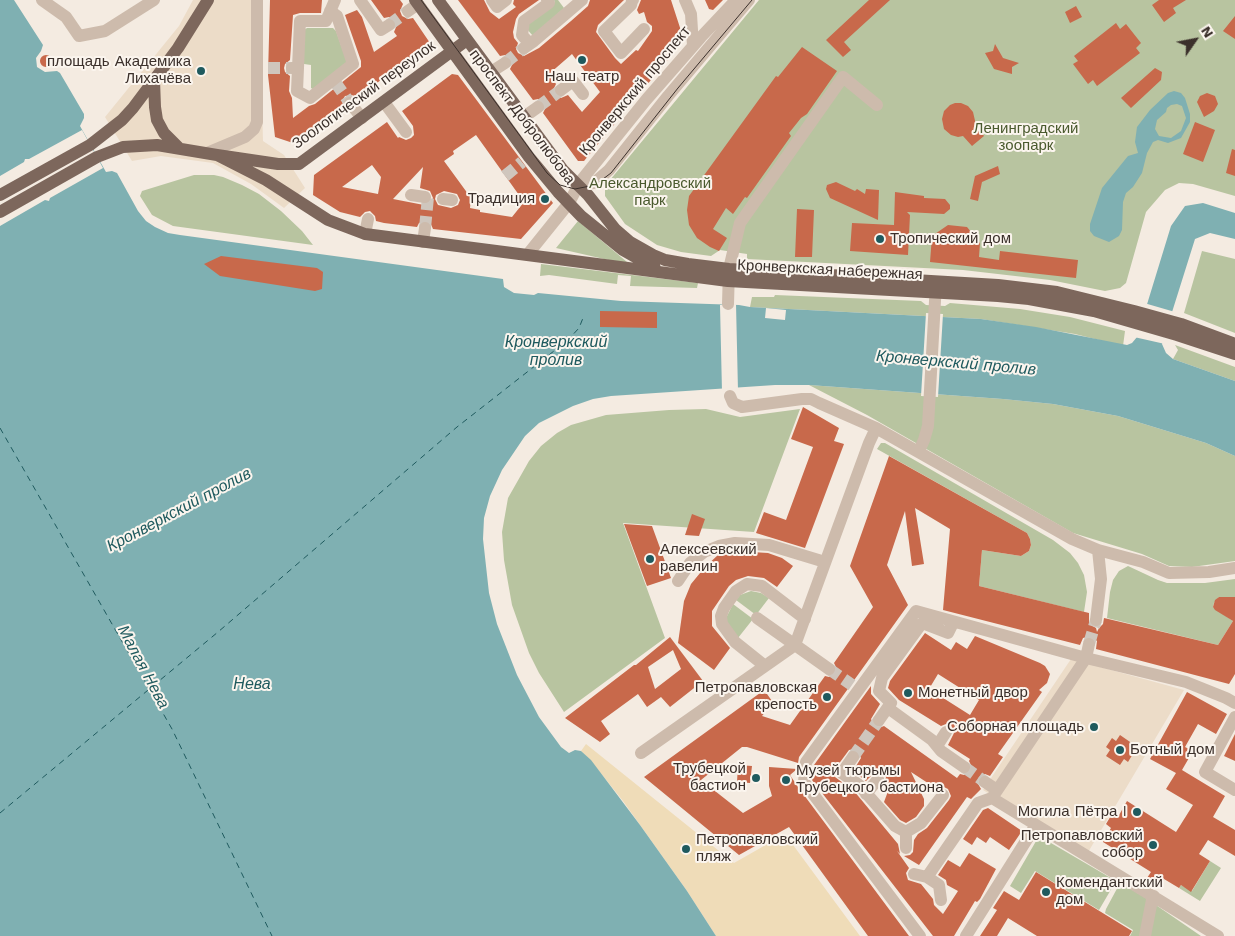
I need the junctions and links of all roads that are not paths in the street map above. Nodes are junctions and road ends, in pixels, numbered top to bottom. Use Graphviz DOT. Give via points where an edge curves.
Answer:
graph roads {
  1 [pos="42,0"];
  2 [pos="154,0"];
  3 [pos="208,0"];
  4 [pos="257,0"];
  5 [pos="360,0"];
  6 [pos="438,0"];
  7 [pos="492,0"];
  8 [pos="506,0"];
  9 [pos="547,0"];
  10 [pos="582,0"];
  11 [pos="633,0"];
  12 [pos="686,0"];
  13 [pos="736,0"];
  14 [pos="749,0"];
  15 [pos="414,5"];
  16 [pos="333,6"];
  17 [pos="691,14"];
  18 [pos="389,25"];
  19 [pos="712,25"];
  20 [pos="644,29"];
  21 [pos="468,40"];
  22 [pos="693,46"];
  23 [pos="452,52"];
  24 [pos="505,63"];
  25 [pos="491,72"];
  26 [pos="154,80"];
  27 [pos="561,90"];
  28 [pos="583,94"];
  29 [pos="384,102"];
  30 [pos="350,103"];
  31 [pos="876,105"];
  32 [pos="538,107"];
  33 [pos="524,117"];
  34 [pos="362,118"];
  35 [pos="406,132"];
  36 [pos="179,148"];
  37 [pos="212,154"];
  38 [pos="578,184"];
  39 [pos="0,195"];
  40 [pos="411,195"];
  41 [pos="426,197"];
  42 [pos="569,203"];
  43 [pos="0,212"];
  44 [pos="368,219"];
  45 [pos="425,228"];
  46 [pos="365,234"];
  47 [pos="423,242"];
  48 [pos="528,254"];
  49 [pos="688,264"];
  50 [pos="666,273"];
  51 [pos="729,275"];
  52 [pos="936,292"];
  53 [pos="728,304"];
  54 [pos="1179,330"];
  55 [pos="1235,344"];
  56 [pos="1235,354"];
  57 [pos="730,396"];
  58 [pos="876,428"];
  59 [pos="918,452"];
  60 [pos="1098,550"];
  61 [pos="825,562"];
  62 [pos="1235,568"];
  63 [pos="678,582"];
  64 [pos="757,618"];
  65 [pos="804,618"];
  66 [pos="1096,620"];
  67 [pos="953,622"];
  68 [pos="1089,644"];
  69 [pos="795,645"];
  70 [pos="1086,658"];
  71 [pos="765,666"];
  72 [pos="829,669"];
  73 [pos="1235,703"];
  74 [pos="888,708"];
  75 [pos="1235,717"];
  76 [pos="879,720"];
  77 [pos="946,732"];
  78 [pos="937,746"];
  79 [pos="641,753"];
  80 [pos="853,757"];
  81 [pos="964,767"];
  82 [pos="878,779"];
  83 [pos="985,782"];
  84 [pos="1235,790"];
  85 [pos="866,794"];
  86 [pos="994,794"];
  87 [pos="943,796"];
  88 [pos="1036,825"];
  89 [pos="906,832"];
  90 [pos="906,848"];
  91 [pos="1154,896"];
  92 [pos="941,900"];
  93 [pos="920,936"];
  94 [pos="966,936"];
  95 [pos="1145,936"];
  96 [pos="1218,936"];
  1 -- 2 [label="street" via="66,17 79,36 105,31"];
  3 -- 26 [label="main road"];
  4 -- 37 [label="street" via="263,68 257,122 245,137"];
  5 -- 18 [label="street" via="381,30"];
  6 -- 21 [label="main road, проспект Добролюбова"];
  7 -- 8 [label="street" via="497,7"];
  9 -- 10 [label="street" via="549,3 524,21 522,35 527,45"];
  11 -- 20 [label="street" via="604,31 621,53"];
  12 -- 17 [label="street"];
  13 -- 19 [label="street, Кронверкский проспект"];
  14 -- 38 [label="street" via="609,170 594,183"];
  15 -- 23 [label="main road, проспект Добролюбова"];
  16 -- 16 [label="street" via="353,64 310,98 297,91 295,68 300,21 326,21"];
  17 -- 19 [label="street"];
  17 -- 22 [label="street"];
  19 -- 22 [label="street, Кронверкский проспект"];
  21 -- 23 [label="main road, Зоологический переулок"];
  21 -- 25 [label="main road, проспект Добролюбова"];
  22 -- 38 [label="street, Кронверкский проспект"];
  23 -- 29 [label="main road, Зоологический переулок"];
  23 -- 42 [label="main road, проспект Добролюбова" via="526,159"];
  24 -- 25 [label="street"];
  25 -- 33 [label="main road, проспект Добролюбова"];
  26 -- 36 [label="main road" via="157,120"];
  26 -- 39 [label="main road" via="122,120 90,145"];
  27 -- 28 [label="street" via="573,81"];
  29 -- 34 [label="main road, Зоологический переулок"];
  29 -- 35 [label="street"];
  30 -- 34 [label="street"];
  31 -- 51 [label="street" via="843,77 744,215"];
  32 -- 33 [label="street"];
  33 -- 38 [label="main road, проспект Добролюбова" via="563,170"];
  34 -- 37 [label="main road, Зоологический переулок" via="299,164"];
  36 -- 37 [label="main road"];
  36 -- 43 [label="main road" via="142,144 123,147 97,157"];
  37 -- 46 [label="main road, Кронверкская набережная" via="266,180 328,220"];
  38 -- 42 [label="street, Кронверкский проспект"];
  38 -- 49 [label="main road, проспект Добролюбова" via="630,242 664,260"];
  40 -- 41 [label="street"];
  42 -- 48 [label="street, Кронверкский проспект"];
  42 -- 50 [label="main road, проспект Добролюбова" via="623,250"];
  44 -- 46 [label="street"];
  45 -- 47 [label="street"];
  46 -- 47 [label="main road, Кронверкская набережная"];
  47 -- 48 [label="main road, Кронверкская набережная"];
  48 -- 50 [label="main road, Кронверкская набережная"];
  49 -- 51 [label="main road, Кронверкская набережная"];
  50 -- 51 [label="main road, Кронверкская набережная"];
  51 -- 52 [label="main road, Кронверкская набережная"];
  51 -- 53 [label="street"];
  52 -- 54 [label="main road, Кронверкская набережная" via="998,285 1057,292"];
  52 -- 59 [label="street" via="928,426"];
  54 -- 55 [label="main road"];
  54 -- 56 [label="main road"];
  57 -- 58 [label="street" via="733,403 742,407 811,399"];
  58 -- 59 [label="street"];
  58 -- 61 [label="street"];
  59 -- 60 [label="street" via="1072,539"];
  60 -- 62 [label="street" via="1175,574"];
  60 -- 66 [label="street" via="1101,580"];
  61 -- 63 [label="street" via="769,545 735,543 704,552 690,563"];
  61 -- 65 [label="street"];
  64 -- 69 [label="street"];
  65 -- 69 [label="street"];
  65 -- 71 [label="street" via="762,586 747,584 736,591 724,608 722,624 734,642"];
  67 -- 70 [label="street"];
  67 -- 74 [label="street" via="948,633 922,622 882,678 880,691 891,703"];
  67 -- 93 [label="street" via="916,611 813,746 806,762 804,782 813,800"];
  68 -- 70 [label="street"];
  69 -- 71 [label="street"];
  69 -- 72 [label="street"];
  70 -- 73 [label="street" via="1186,682"];
  70 -- 86 [label="street"];
  71 -- 79 [label="street"];
  74 -- 76 [label="street"];
  74 -- 78 [label="street" via="906,714"];
  75 -- 84 [label="street" via="1205,772"];
  77 -- 78 [label="street"];
  78 -- 81 [label="street"];
  80 -- 85 [label="street" via="842,773"];
  82 -- 85 [label="street"];
  83 -- 86 [label="street"];
  85 -- 89 [label="street" via="895,826"];
  86 -- 88 [label="street"];
  86 -- 92 [label="street" via="978,803 920,875 939,885"];
  87 -- 89 [label="street" via="921,823"];
  88 -- 91 [label="street"];
  88 -- 94 [label="street"];
  89 -- 90 [label="street"];
  91 -- 95 [label="street"];
  91 -- 96 [label="street"];
}
